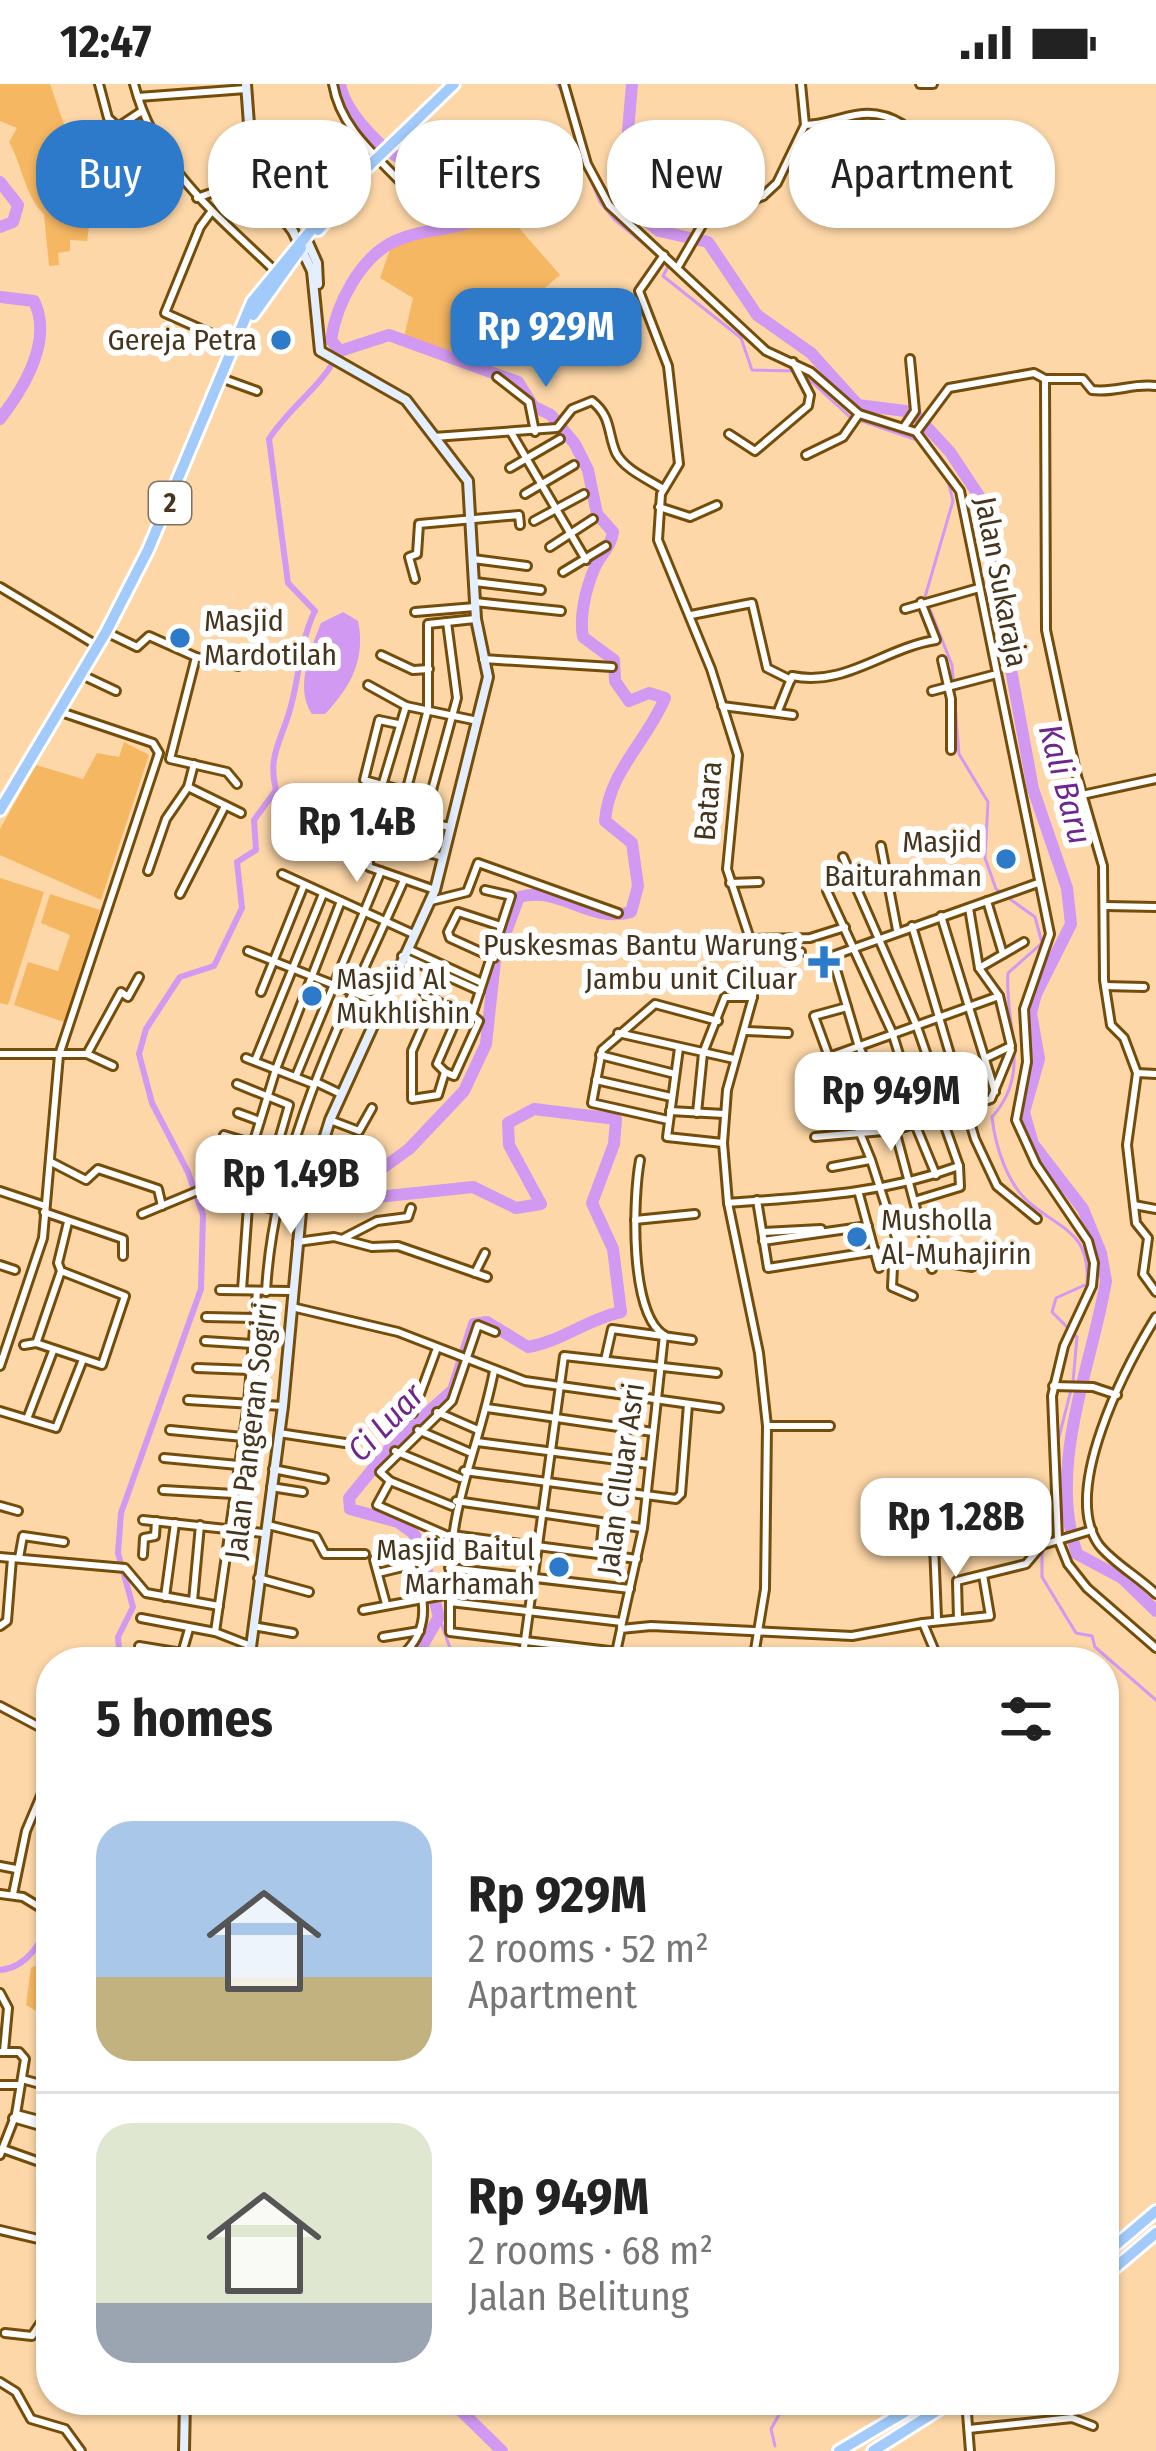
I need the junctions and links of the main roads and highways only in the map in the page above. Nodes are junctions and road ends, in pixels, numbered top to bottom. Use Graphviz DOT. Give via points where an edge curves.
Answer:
graph roads {
  1 [pos="454,84"];
  2 [pos="301,239"];
  3 [pos="231,349"];
  4 [pos="0,810"];
  5 [pos="1156,2211"];
  6 [pos="1156,2233"];
  7 [pos="1119,2242"];
  8 [pos="1119,2264"];
  9 [pos="900,2415"];
  10 [pos="930,2415"];
  11 [pos="839,2451"];
  12 [pos="873,2451"];
  1 -- 2 [label="highway, 2"];
  2 -- 3 [label="highway, 2"];
  2 -- 3 [label="highway, 2" via="274,270"];
  3 -- 4 [label="highway, 2" via="164,516 106,632"];
  5 -- 7 [label="highway"];
  6 -- 8 [label="highway"];
  9 -- 11 [label="highway"];
  10 -- 12 [label="highway"];
}
